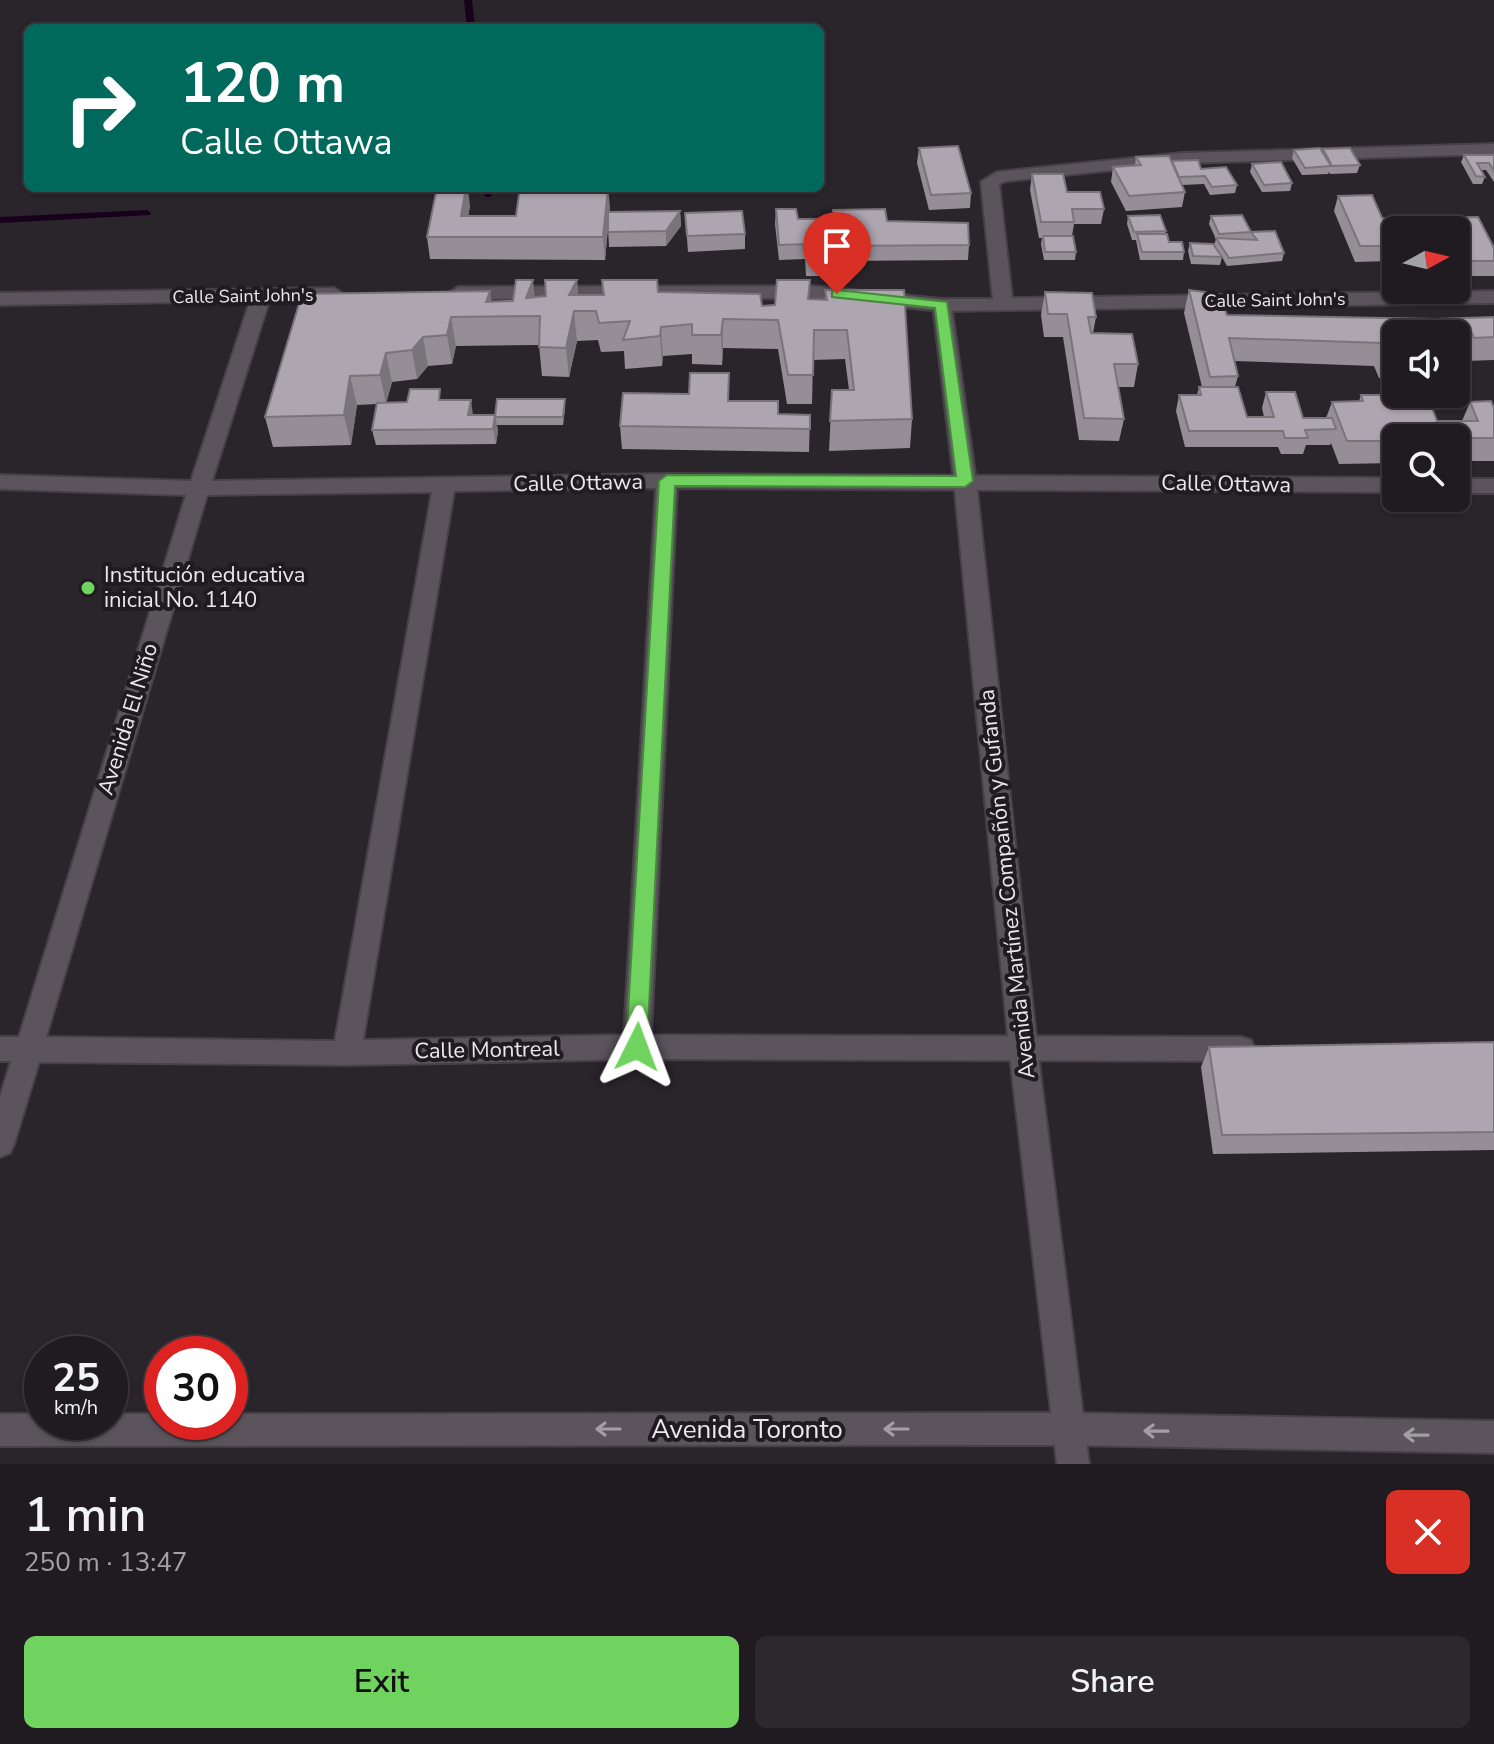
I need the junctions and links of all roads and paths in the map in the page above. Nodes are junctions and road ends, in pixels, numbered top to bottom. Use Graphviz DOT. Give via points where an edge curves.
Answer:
graph roads {
  1 [pos="1494,149"];
  2 [pos="431,293"];
  3 [pos="354,294"];
  4 [pos="261,295"];
  5 [pos="1494,297"];
  6 [pos="0,299"];
  7 [pos="942,305"];
  8 [pos="1003,305"];
  9 [pos="667,481"];
  10 [pos="965,481"];
  11 [pos="0,482"];
  12 [pos="444,485"];
  13 [pos="1382,485"];
  14 [pos="1470,486"];
  15 [pos="1494,486"];
  16 [pos="199,488"];
  17 [pos="637,1047"];
  18 [pos="1023,1047"];
  19 [pos="14,1049"];
  20 [pos="1274,1050"];
  21 [pos="347,1053"];
  22 [pos="0,1144"];
  23 [pos="1071,1429"];
  24 [pos="0,1430"];
  25 [pos="1494,1437"];
  26 [pos="1073,1464"];
  1 -- 8 [label="street" via="1182,158 1003,176 990,182"];
  2 -- 7 [label="street, Calle Saint John's" via="811,292"];
  3 -- 4 [label="street, Calle Saint John's"];
  4 -- 6 [label="street, Calle Saint John's"];
  4 -- 16 [label="street, Avenida El Niño"];
  5 -- 8 [label="street, Calle Saint John's"];
  7 -- 8 [label="street, Calle Saint John's"];
  7 -- 10 [label="street, Avenida Martínez Compañón y Gufanda"];
  9 -- 10 [label="street, Calle Ottawa"];
  9 -- 12 [label="street, Calle Ottawa"];
  9 -- 17 [label="street"];
  10 -- 13 [label="street, Calle Ottawa"];
  10 -- 18 [label="street, Avenida Martínez Compañón y Gufanda"];
  11 -- 16 [label="street, Calle Ottawa"];
  12 -- 16 [label="street, Calle Ottawa"];
  12 -- 21 [label="street"];
  14 -- 15 [label="street"];
  16 -- 19 [label="street, Avenida El Niño"];
  17 -- 18 [label="street, Calle Montreal"];
  17 -- 21 [label="street, Calle Montreal"];
  18 -- 20 [label="street, Calle Montreal"];
  18 -- 23 [label="street, Avenida Martínez Compañón y Gufanda"];
  19 -- 21 [label="street, Calle Montreal"];
  19 -- 22 [label="street, Avenida El Niño"];
  23 -- 24 [label="street, Avenida Toronto, one-way"];
  25 -- 23 [label="street, Avenida Toronto, one-way"];
  23 -- 26 [label="street, Avenida Martínez Compañón y Gufanda"];
}
